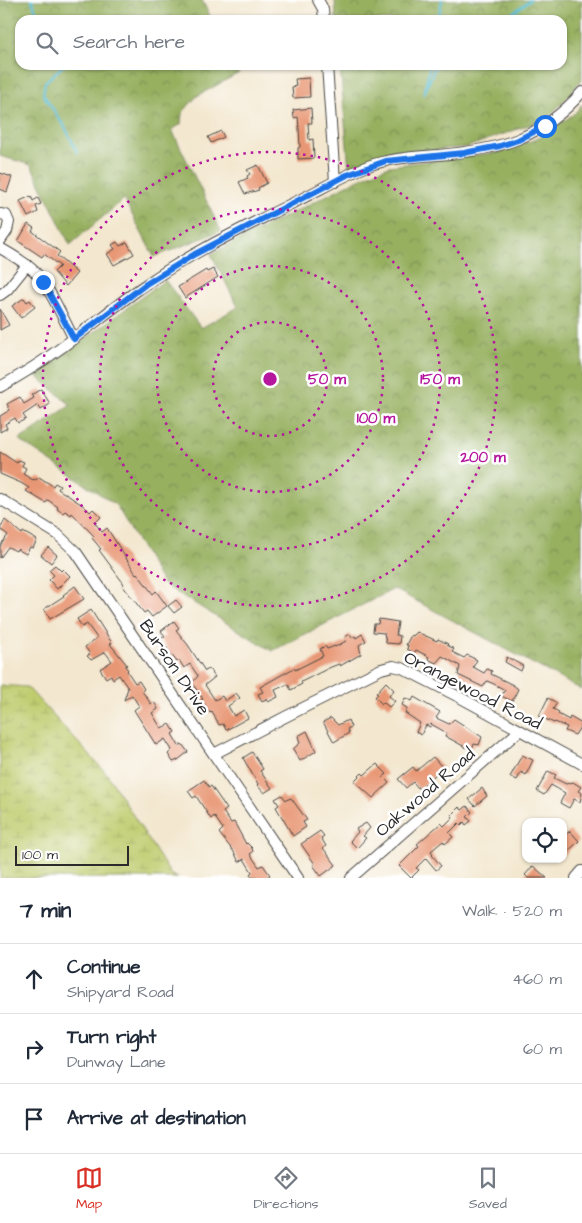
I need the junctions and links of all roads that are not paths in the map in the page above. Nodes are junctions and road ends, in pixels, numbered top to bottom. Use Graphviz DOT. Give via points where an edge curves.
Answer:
graph roads {
  1 [pos="318,0"];
  2 [pos="324,15"];
  3 [pos="327,70"];
  4 [pos="582,92"];
  5 [pos="335,182"];
  6 [pos="0,214"];
  7 [pos="0,241"];
  8 [pos="0,248"];
  9 [pos="27,265"];
  10 [pos="0,295"];
  11 [pos="74,339"];
  12 [pos="0,387"];
  13 [pos="0,499"];
  14 [pos="519,731"];
  15 [pos="214,754"];
  16 [pos="582,764"];
  17 [pos="582,871"];
  18 [pos="298,878"];
  19 [pos="351,878"];
  20 [pos="576,878"];
  1 -- 2 [label="street"];
  3 -- 5 [label="street"];
  4 -- 5 [label="street" via="559,116 518,140 464,153 386,161"];
  5 -- 11 [label="street" via="195,254 146,284"];
  6 -- 7 [label="street" via="6,215 9,222"];
  8 -- 9 [label="street"];
  9 -- 10 [label="street"];
  9 -- 11 [label="street" via="43,282"];
  11 -- 12 [label="street"];
  13 -- 15 [label="street, Burson Drive" via="57,534 76,552"];
  14 -- 15 [label="street, Orangewood Road" via="402,668 388,666"];
  14 -- 16 [label="street, Orangewood Road"];
  14 -- 19 [label="street, Oakwood Road"];
  15 -- 18 [label="street, Burson Drive"];
  17 -- 20 [label="street"];
}
